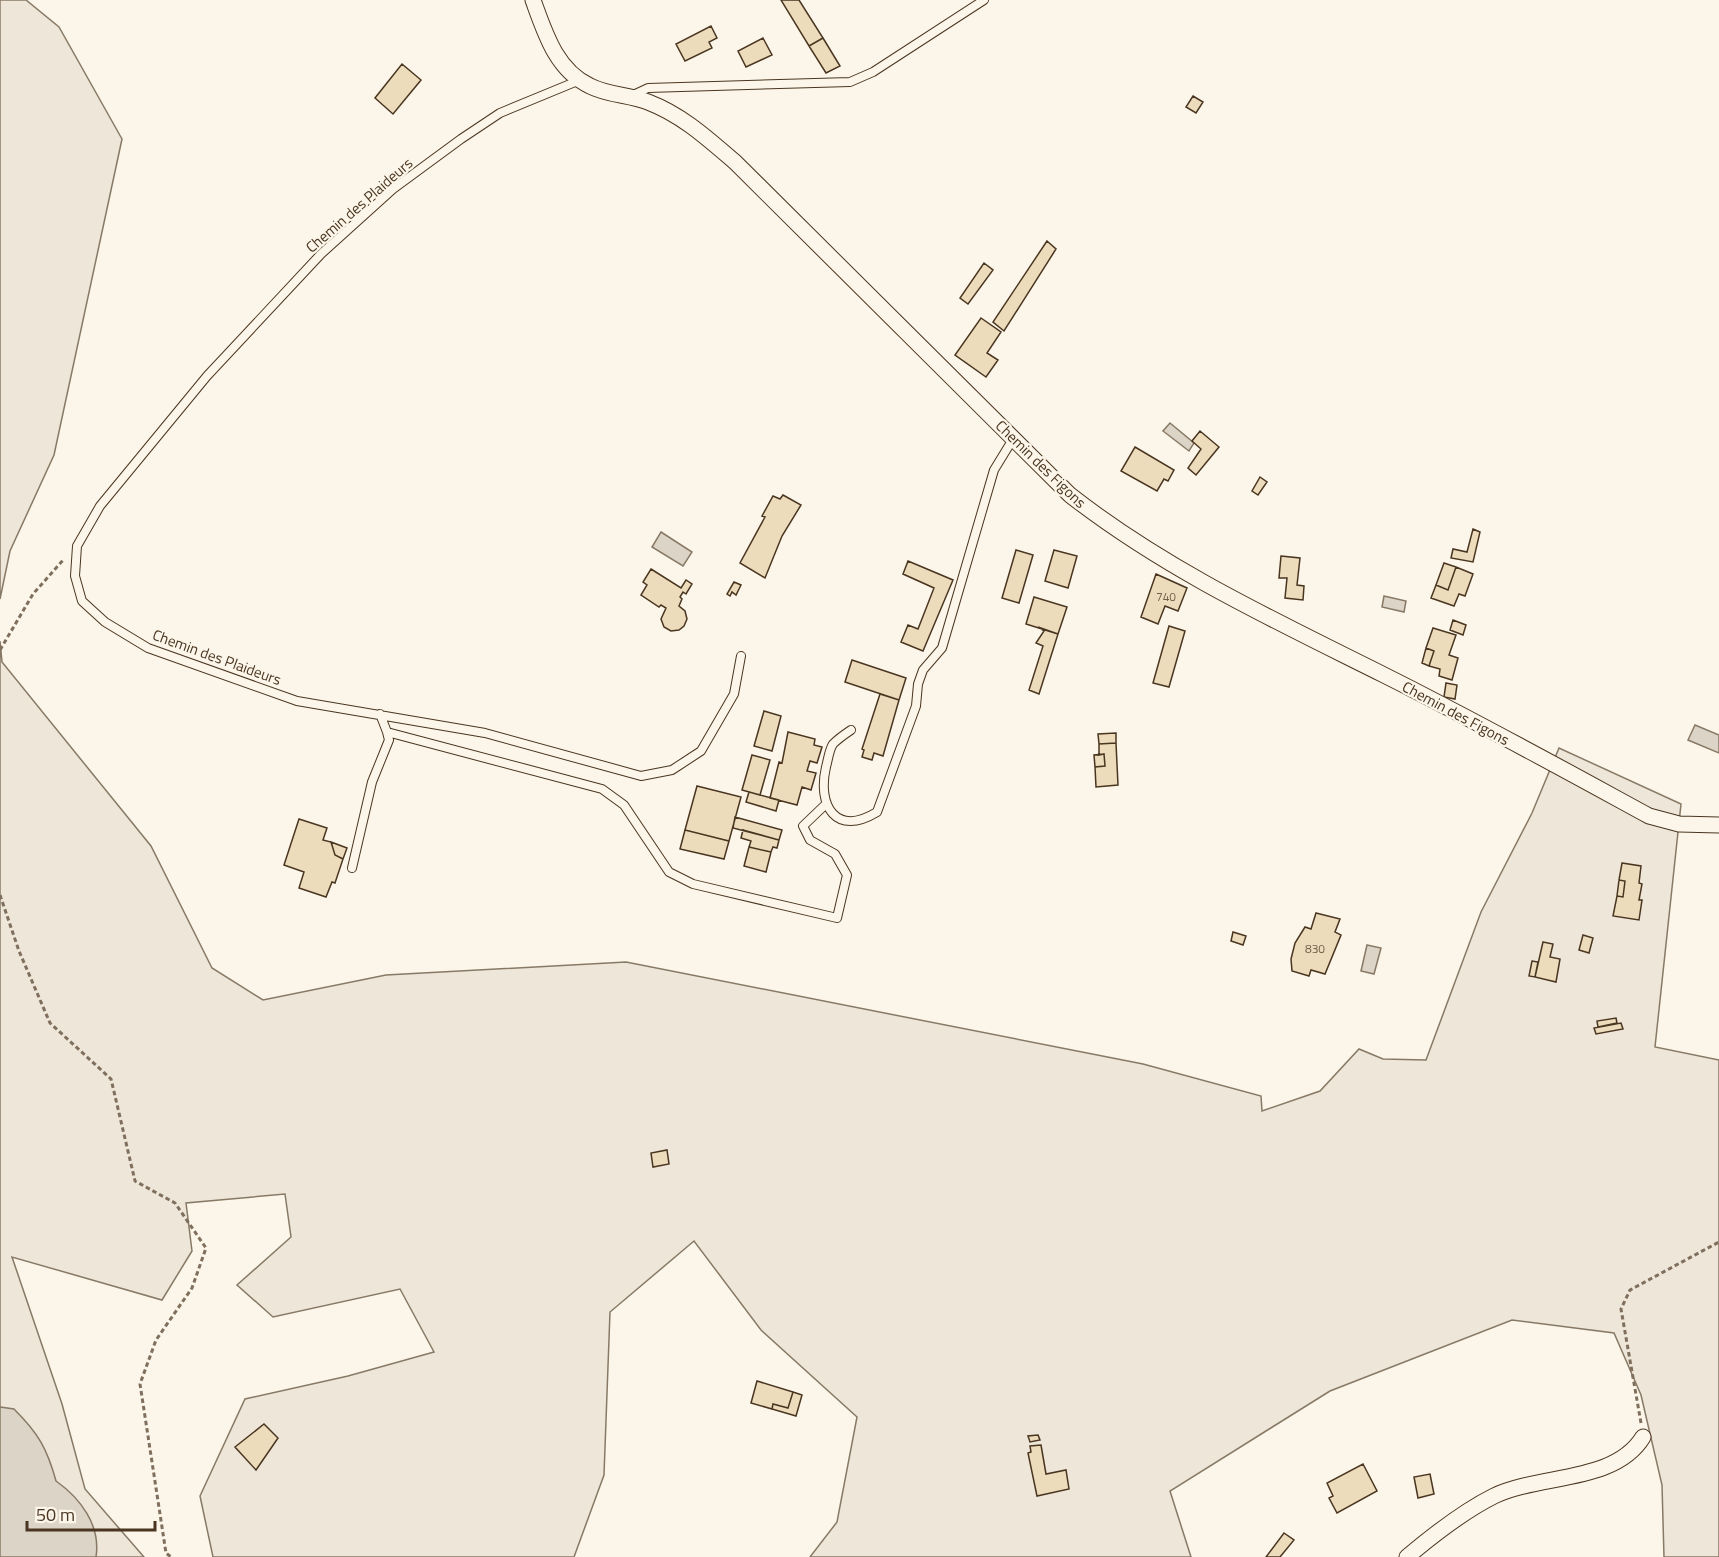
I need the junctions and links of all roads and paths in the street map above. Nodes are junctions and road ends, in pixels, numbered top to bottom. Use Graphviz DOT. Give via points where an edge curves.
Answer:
graph roads {
  1 [pos="532,0"];
  2 [pos="984,0"];
  3 [pos="580,80"];
  4 [pos="629,97"];
  5 [pos="1013,439"];
  6 [pos="77,546"];
  7 [pos="0,650"];
  8 [pos="741,656"];
  9 [pos="380,714"];
  10 [pos="851,729"];
  11 [pos="387,732"];
  12 [pos="825,805"];
  13 [pos="1719,825"];
  14 [pos="352,868"];
  15 [pos="0,895"];
  16 [pos="1719,1242"];
  17 [pos="1644,1437"];
  18 [pos="171,1557"];
  19 [pos="1407,1557"];
  1 -- 3 [label="street, Chemin des Figons" via="550,48"];
  2 -- 4 [label="lane" via="873,72 850,82 648,88"];
  3 -- 4 [label="street, Chemin des Figons" via="591,87"];
  3 -- 6 [label="lane, Chemin des Plaideurs" via="500,113 461,139 393,189 321,254 207,376 100,506"];
  4 -- 5 [label="street, Chemin des Figons" via="647,101 689,122 735,162"];
  5 -- 12 [label="lane" via="994,470 942,648 923,670 916,706 877,812 861,822 841,820"];
  5 -- 13 [label="street, Chemin des Figons" via="1093,513 1208,586 1432,699 1649,816 1679,824"];
  6 -- 7 [label="path" via="33,594"];
  6 -- 9 [label="lane, Chemin des Plaideurs" via="75,576 82,601 105,622 148,648 297,701"];
  8 -- 9 [label="lane, Chemin des Plaideurs" via="734,694 701,751 672,770 641,776 485,733"];
  9 -- 11 [label="lane"];
  10 -- 12 [label="lane" via="831,746 822,785"];
  11 -- 12 [label="lane" via="602,789 624,806 669,872 693,884 837,918 847,875 835,854 810,840 803,826"];
  11 -- 14 [label="lane" via="389,740 372,782"];
  15 -- 18 [label="path" via="50,1023 111,1079 135,1181 175,1203 206,1248 192,1288 156,1340 140,1384 166,1553"];
  16 -- 17 [label="path" via="1630,1290 1621,1309"];
  17 -- 19 [label="street" via="1617,1463 1494,1496"];
}
